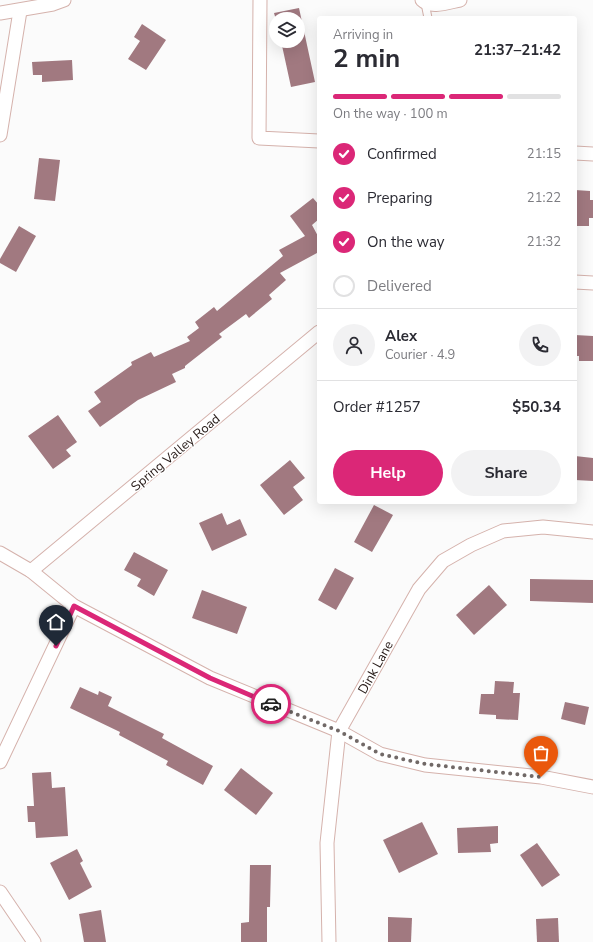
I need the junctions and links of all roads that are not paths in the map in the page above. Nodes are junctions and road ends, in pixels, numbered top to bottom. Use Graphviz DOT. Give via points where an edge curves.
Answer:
graph roads {
  1 [pos="64,0"];
  2 [pos="260,0"];
  3 [pos="460,0"];
  4 [pos="425,1"];
  5 [pos="20,11"];
  6 [pos="0,13"];
  7 [pos="428,16"];
  8 [pos="0,135"];
  9 [pos="317,140"];
  10 [pos="577,153"];
  11 [pos="593,154"];
  12 [pos="577,282"];
  13 [pos="593,283"];
  14 [pos="317,334"];
  15 [pos="593,532"];
  16 [pos="0,553"];
  17 [pos="31,571"];
  18 [pos="74,606"];
  19 [pos="339,731"];
  20 [pos="0,762"];
  21 [pos="593,787"];
  22 [pos="0,892"];
  23 [pos="34,942"];
  24 [pos="329,942"];
  1 -- 5 [label="street"];
  2 -- 9 [label="street" via="258,138"];
  3 -- 4 [label="street" via="442,4"];
  4 -- 7 [label="lane"];
  5 -- 6 [label="street"];
  5 -- 8 [label="street"];
  10 -- 11 [label="street"];
  12 -- 13 [label="street"];
  14 -- 17 [label="street, Spring Valley Road"];
  15 -- 19 [label="street, Dink Lane" via="543,527 502,531 443,561 419,589"];
  16 -- 17 [label="street"];
  17 -- 18 [label="street"];
  18 -- 19 [label="street" via="210,678"];
  18 -- 20 [label="street"];
  19 -- 21 [label="street" via="380,754 425,764 541,777"];
  19 -- 24 [label="street, Dink Lane" via="327,843"];
  22 -- 23 [label="street"];
}
